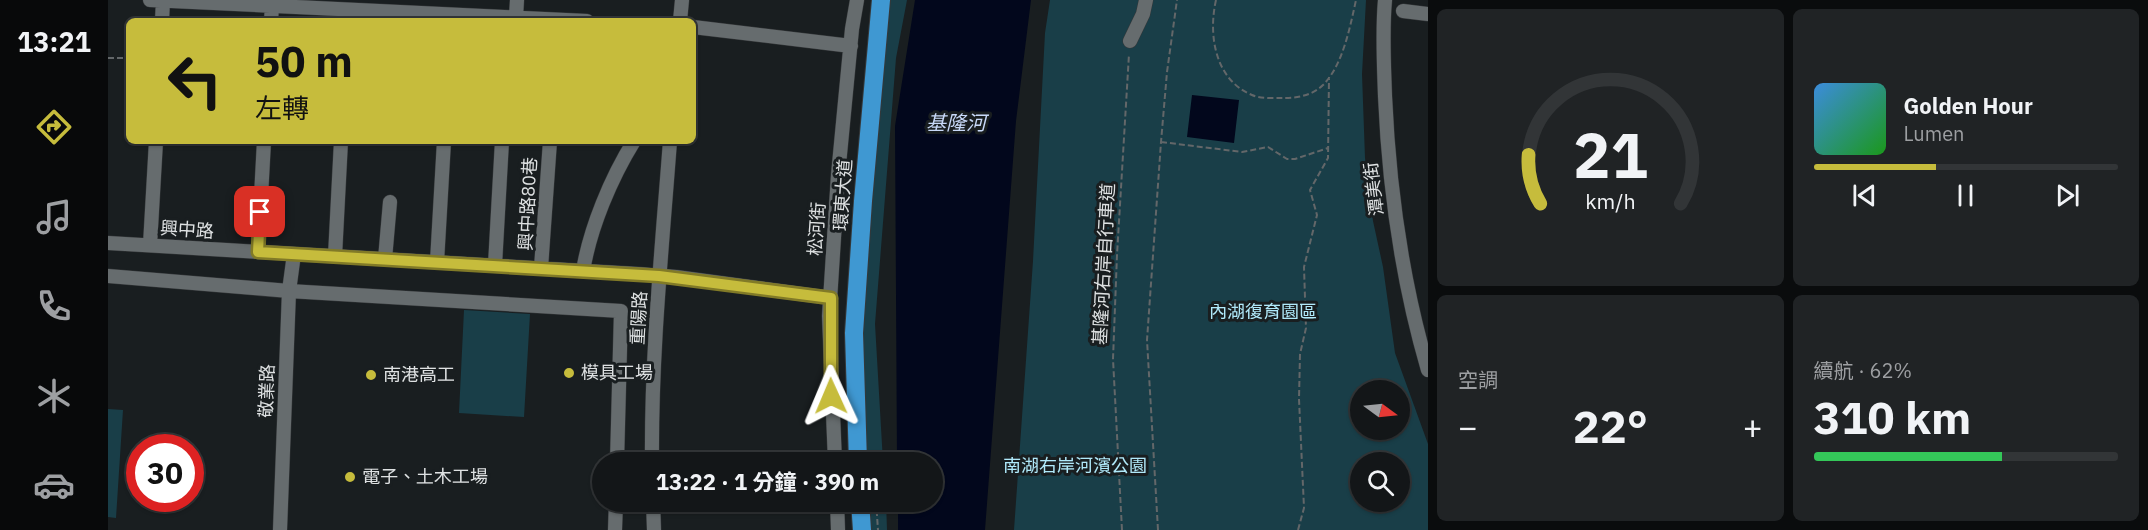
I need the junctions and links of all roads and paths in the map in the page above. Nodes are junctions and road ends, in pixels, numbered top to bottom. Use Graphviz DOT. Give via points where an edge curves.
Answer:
graph roads {
  1 [pos="150,0"];
  2 [pos="163,0"];
  3 [pos="517,0"];
  4 [pos="682,0"];
  5 [pos="857,0"];
  6 [pos="881,0"];
  7 [pos="1146,0"];
  8 [pos="1177,0"];
  9 [pos="1216,0"];
  10 [pos="1356,0"];
  11 [pos="1385,0"];
  12 [pos="309,4"];
  13 [pos="272,6"];
  14 [pos="1403,11"];
  15 [pos="446,12"];
  16 [pos="1428,14"];
  17 [pos="347,15"];
  18 [pos="162,18"];
  19 [pos="271,18"];
  20 [pos="502,18"];
  21 [pos="511,18"];
  22 [pos="680,18"];
  23 [pos="696,27"];
  24 [pos="1130,41"];
  25 [pos="851,46"];
  26 [pos="108,58"];
  27 [pos="126,58"];
  28 [pos="1329,77"];
  29 [pos="1161,142"];
  30 [pos="156,144"];
  31 [pos="264,144"];
  32 [pos="341,144"];
  33 [pos="444,144"];
  34 [pos="502,144"];
  35 [pos="550,144"];
  36 [pos="632,144"];
  37 [pos="670,144"];
  38 [pos="1329,147"];
  39 [pos="390,202"];
  40 [pos="108,243"];
  41 [pos="150,246"];
  42 [pos="258,252"];
  43 [pos="294,254"];
  44 [pos="335,256"];
  45 [pos="386,259"];
  46 [pos="437,262"];
  47 [pos="495,265"];
  48 [pos="542,268"];
  49 [pos="583,271"];
  50 [pos="108,276"];
  51 [pos="659,276"];
  52 [pos="289,291"];
  53 [pos="831,298"];
  54 [pos="1428,370"];
  55 [pos="617,452"];
  56 [pos="652,452"];
  57 [pos="834,452"];
  58 [pos="859,452"];
  59 [pos="616,512"];
  60 [pos="653,512"];
  61 [pos="837,512"];
  62 [pos="862,512"];
  63 [pos="877,512"];
  64 [pos="280,530"];
  65 [pos="615,530"];
  66 [pos="654,530"];
  67 [pos="838,530"];
  68 [pos="863,530"];
  69 [pos="878,530"];
  70 [pos="1122,530"];
  71 [pos="1158,530"];
  72 [pos="1298,530"];
  1 -- 2 [label="street"];
  2 -- 13 [label="street"];
  2 -- 18 [label="street"];
  3 -- 21 [label="street"];
  4 -- 22 [label="street"];
  5 -- 25 [label="street, 松河街"];
  6 -- 58 [label="highway, 環東大道" via="854,333"];
  7 -- 24 [label="street"];
  8 -- 29 [label="path"];
  9 -- 28 [label="path" via="1214,48 1236,85 1252,96 1293,98 1312,93"];
  10 -- 28 [label="path" via="1347,38"];
  11 -- 54 [label="street, 潭美街" via="1384,63 1391,184 1400,250"];
  12 -- 13 [label="street"];
  12 -- 17 [label="street"];
  13 -- 19 [label="street"];
  14 -- 16 [label="street"];
  15 -- 17 [label="street"];
  15 -- 20 [label="street"];
  23 -- 25 [label="street"];
  24 -- 70 [label="path, 基隆河右岸自行車道" via="1113,359"];
  25 -- 53 [label="street, 松河街"];
  26 -- 27 [label="path"];
  28 -- 38 [label="path"];
  29 -- 38 [label="path" via="1242,152 1268,147 1287,159"];
  29 -- 71 [label="path" via="1147,340"];
  30 -- 41 [label="street"];
  31 -- 42 [label="street"];
  32 -- 44 [label="street"];
  33 -- 46 [label="street"];
  34 -- 47 [label="street"];
  35 -- 48 [label="street, 興中路80巷"];
  36 -- 49 [label="street" via="593,232"];
  37 -- 51 [label="street, 重陽路"];
  38 -- 72 [label="path" via="1328,158 1310,190 1317,215 1304,267 1306,327 1300,354 1299,399 1304,508"];
  39 -- 45 [label="street"];
  40 -- 41 [label="street, 興中路"];
  41 -- 42 [label="street, 興中路"];
  42 -- 43 [label="street, 興中路"];
  43 -- 44 [label="street, 興中路"];
  43 -- 52 [label="street, 敬業路"];
  44 -- 45 [label="street, 興中路"];
  45 -- 46 [label="street, 興中路"];
  46 -- 47 [label="street, 興中路"];
  47 -- 48 [label="street, 興中路"];
  48 -- 49 [label="street, 興中路"];
  49 -- 51 [label="street, 興中路"];
  50 -- 52 [label="street"];
  51 -- 53 [label="street, 興中路"];
  51 -- 56 [label="street, 重陽路"];
  52 -- 55 [label="street" via="621,311"];
  52 -- 64 [label="street, 敬業路"];
  53 -- 57 [label="street, 松河街"];
  59 -- 65 [label="street"];
  60 -- 66 [label="street"];
  61 -- 67 [label="street"];
  62 -- 68 [label="highway"];
  63 -- 69 [label="path"];
}
